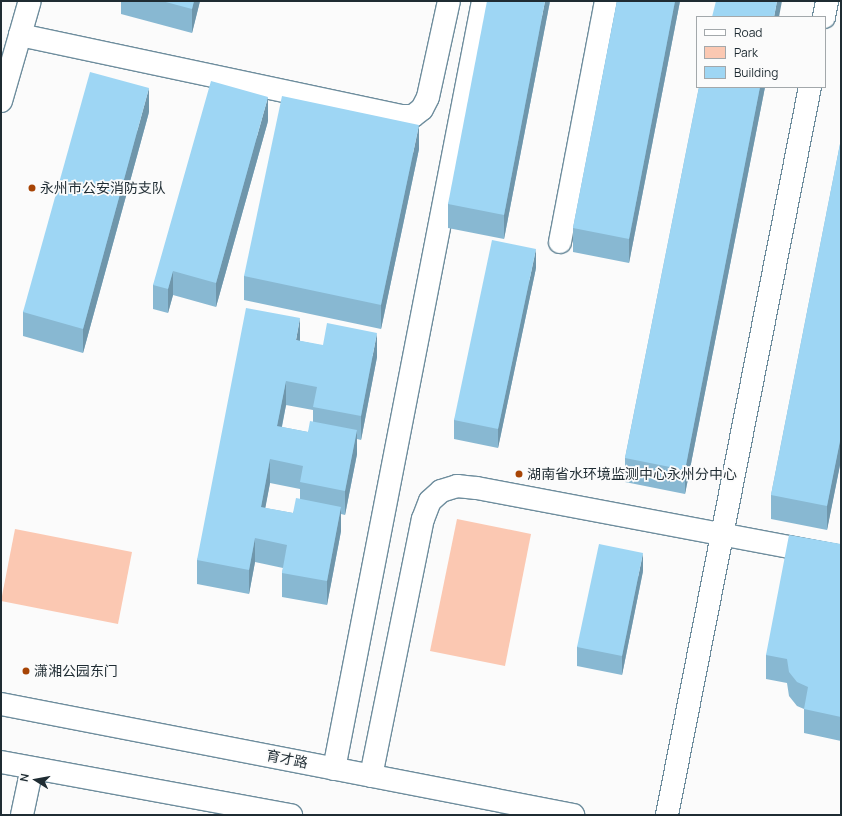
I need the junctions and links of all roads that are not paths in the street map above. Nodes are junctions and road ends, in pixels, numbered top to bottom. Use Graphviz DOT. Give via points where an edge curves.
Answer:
graph roads {
  1 [pos="30,1"];
  2 [pos="448,1"];
  3 [pos="483,1"];
  4 [pos="606,1"];
  5 [pos="827,1"];
  6 [pos="824,16"];
  7 [pos="20,35"];
  8 [pos="810,88"];
  9 [pos="1,100"];
  10 [pos="560,242"];
  11 [pos="722,536"];
  12 [pos="841,557"];
  13 [pos="1,704"];
  14 [pos="1,762"];
  15 [pos="32,768"];
  16 [pos="334,768"];
  17 [pos="371,776"];
  18 [pos="22,815"];
  19 [pos="291,815"];
  20 [pos="573,815"];
  21 [pos="667,815"];
  1 -- 7 [label="main road"];
  2 -- 7 [label="main road" via="428,97 422,109 413,116 401,116"];
  3 -- 16 [label="main road"];
  4 -- 10 [label="main road"];
  5 -- 6 [label="main road"];
  7 -- 9 [label="main road"];
  8 -- 11 [label="main road"];
  11 -- 12 [label="main road"];
  11 -- 17 [label="main road" via="477,488 457,486 441,491 430,501 423,519"];
  11 -- 21 [label="main road"];
  13 -- 16 [label="main road, 育才路"];
  14 -- 15 [label="main road"];
  15 -- 18 [label="main road"];
  15 -- 19 [label="main road"];
  16 -- 17 [label="main road, 育才路"];
  17 -- 20 [label="main road, 育才路"];
}
